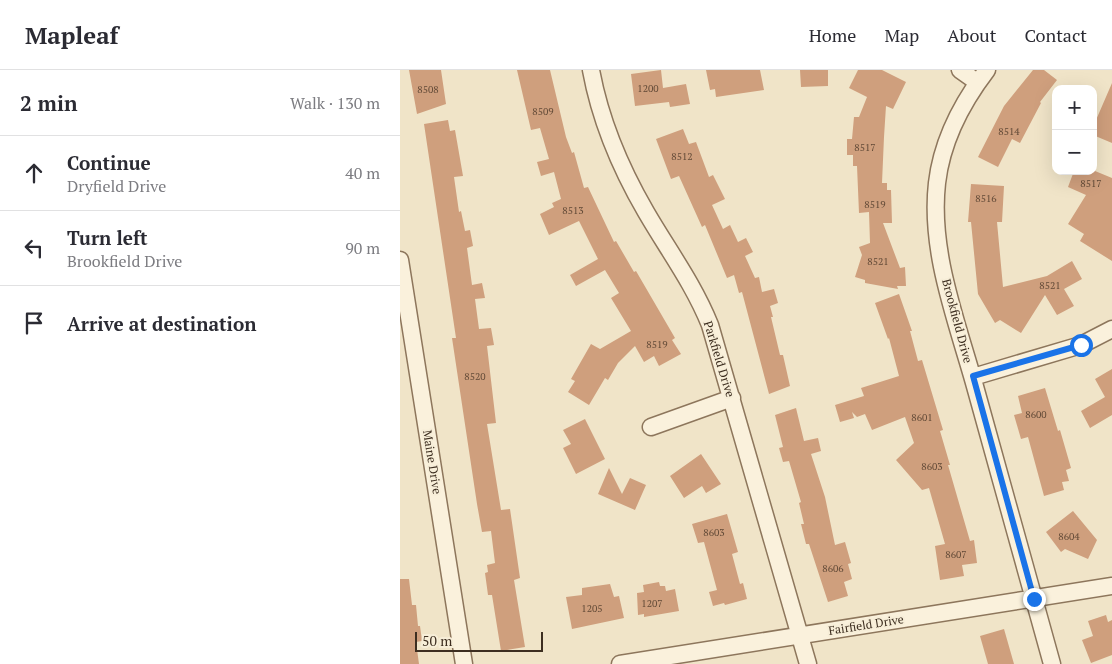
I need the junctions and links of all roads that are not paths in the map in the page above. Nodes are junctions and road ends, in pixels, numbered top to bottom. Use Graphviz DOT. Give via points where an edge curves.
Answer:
graph roads {
  1 [pos="591,70"];
  2 [pos="960,70"];
  3 [pos="982,76"];
  4 [pos="400,260"];
  5 [pos="1112,329"];
  6 [pos="973,376"];
  7 [pos="732,398"];
  8 [pos="651,426"];
  9 [pos="1112,586"];
  10 [pos="1034,599"];
  11 [pos="799,636"];
  12 [pos="464,664"];
  13 [pos="620,664"];
  14 [pos="808,664"];
  15 [pos="1052,664"];
  1 -- 7 [label="street, Parkfield Drive" via="608,131 626,175 699,297"];
  2 -- 3 [label="street"];
  3 -- 6 [label="street, Brookfield Drive" via="953,122 941,156 937,184 936,218 946,284"];
  4 -- 12 [label="street, Maine Drive"];
  5 -- 6 [label="street" via="1081,345"];
  6 -- 10 [label="street, Brookfield Drive"];
  7 -- 8 [label="street"];
  7 -- 11 [label="street, Parkfield Drive"];
  9 -- 10 [label="street, Fairfield Drive"];
  10 -- 11 [label="street, Fairfield Drive"];
  10 -- 15 [label="street, Brookfield Drive"];
  11 -- 13 [label="street, Fairfield Drive"];
  11 -- 14 [label="street, Parkfield Drive"];
}
